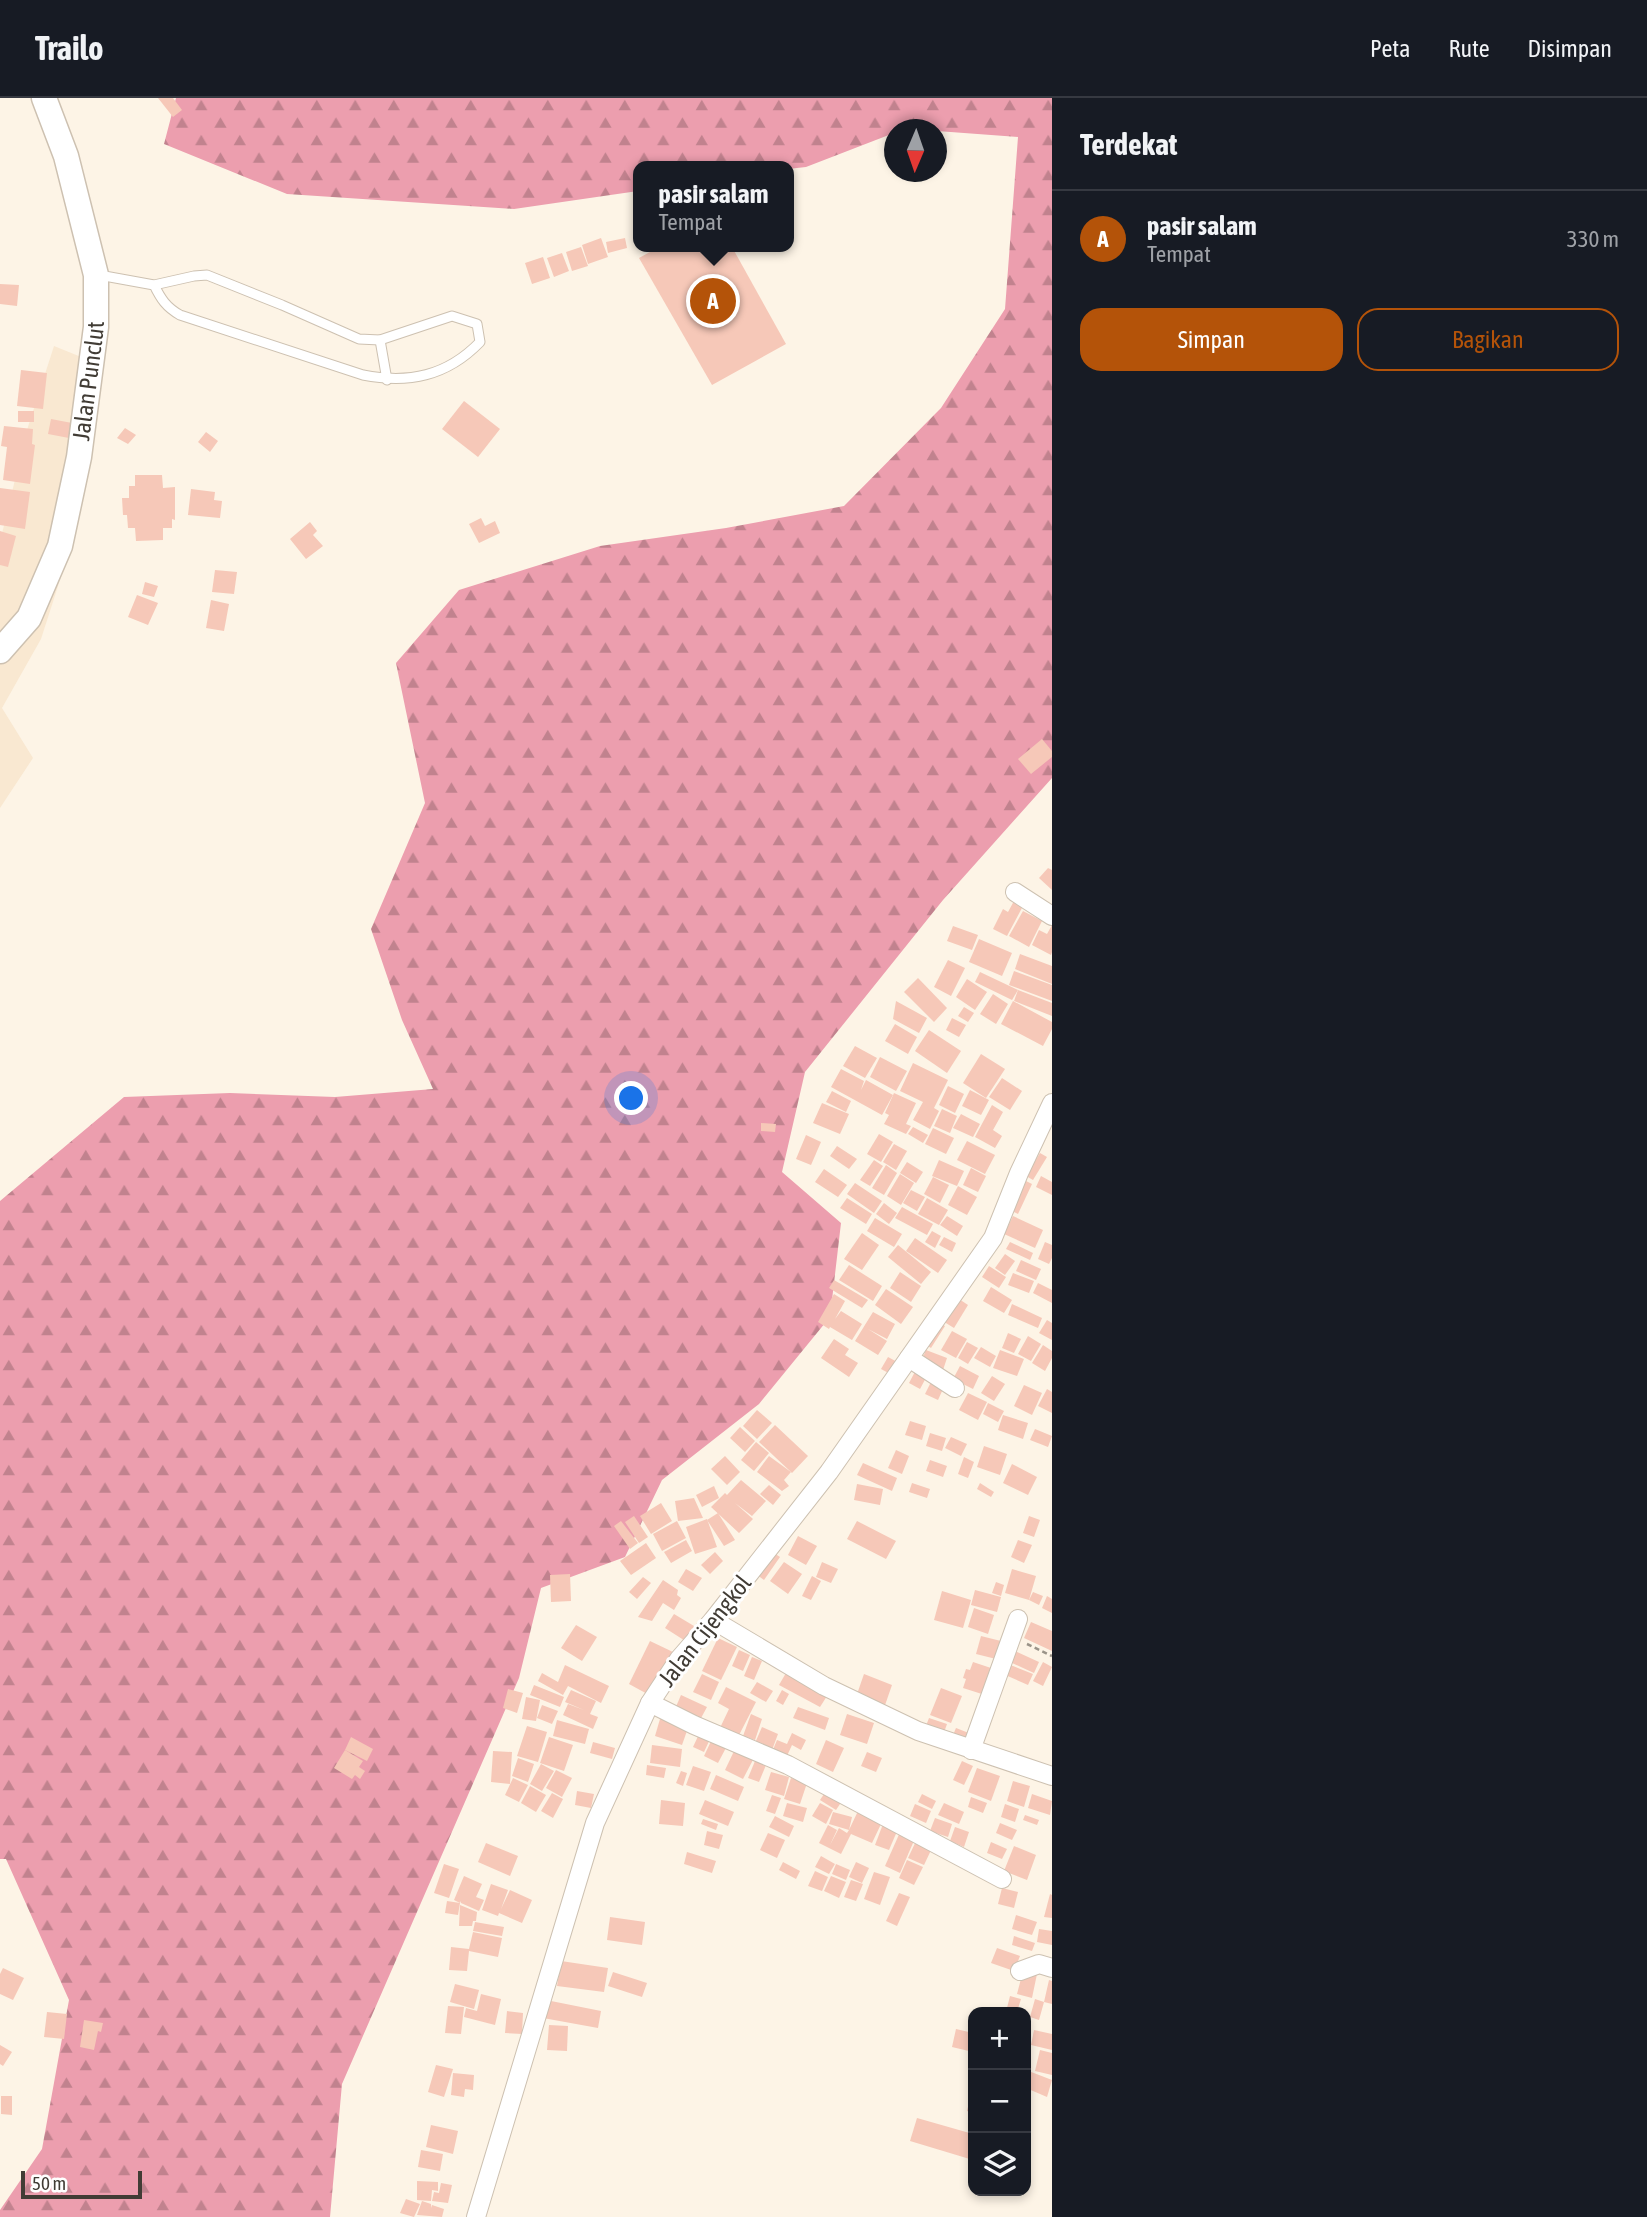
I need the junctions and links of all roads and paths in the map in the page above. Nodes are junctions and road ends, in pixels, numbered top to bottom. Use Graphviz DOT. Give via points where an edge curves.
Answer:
graph roads {
  1 [pos="44,98"];
  2 [pos="96,275"];
  3 [pos="154,285"];
  4 [pos="380,340"];
  5 [pos="387,380"];
  6 [pos="0,651"];
  7 [pos="1014,892"];
  8 [pos="1052,916"];
  9 [pos="1052,1103"];
  10 [pos="909,1357"];
  11 [pos="955,1388"];
  12 [pos="1018,1619"];
  13 [pos="713,1620"];
  14 [pos="1012,1637"];
  15 [pos="1052,1656"];
  16 [pos="650,1703"];
  17 [pos="971,1750"];
  18 [pos="1052,1776"];
  19 [pos="1002,1879"];
  20 [pos="1052,1968"];
  21 [pos="1020,1971"];
  22 [pos="476,2217"];
  1 -- 2 [label="main road, Jalan Punclut" via="66,156"];
  2 -- 3 [label="lane"];
  2 -- 6 [label="main road, Jalan Punclut" via="96,327 81,444 60,546 29,618"];
  3 -- 4 [label="lane" via="207,275 359,339"];
  3 -- 5 [label="lane" via="169,309 180,314"];
  4 -- 5 [label="lane"];
  4 -- 5 [label="lane" via="452,316 477,324 479,333 480,342 465,358 417,379"];
  7 -- 8 [label="street"];
  9 -- 10 [label="street, Jalan Cijengkol" via="993,1238"];
  10 -- 11 [label="street"];
  10 -- 13 [label="street, Jalan Cijengkol" via="829,1472"];
  12 -- 14 [label="street"];
  13 -- 16 [label="street, Jalan Cijengkol" via="679,1659"];
  13 -- 17 [label="street" via="824,1686 918,1731"];
  14 -- 15 [label="path"];
  14 -- 17 [label="street"];
  16 -- 19 [label="street" via="788,1765"];
  16 -- 22 [label="street, Jalan Cijengkol" via="595,1823"];
  17 -- 18 [label="street"];
  20 -- 21 [label="street" via="1039,1964"];
}
